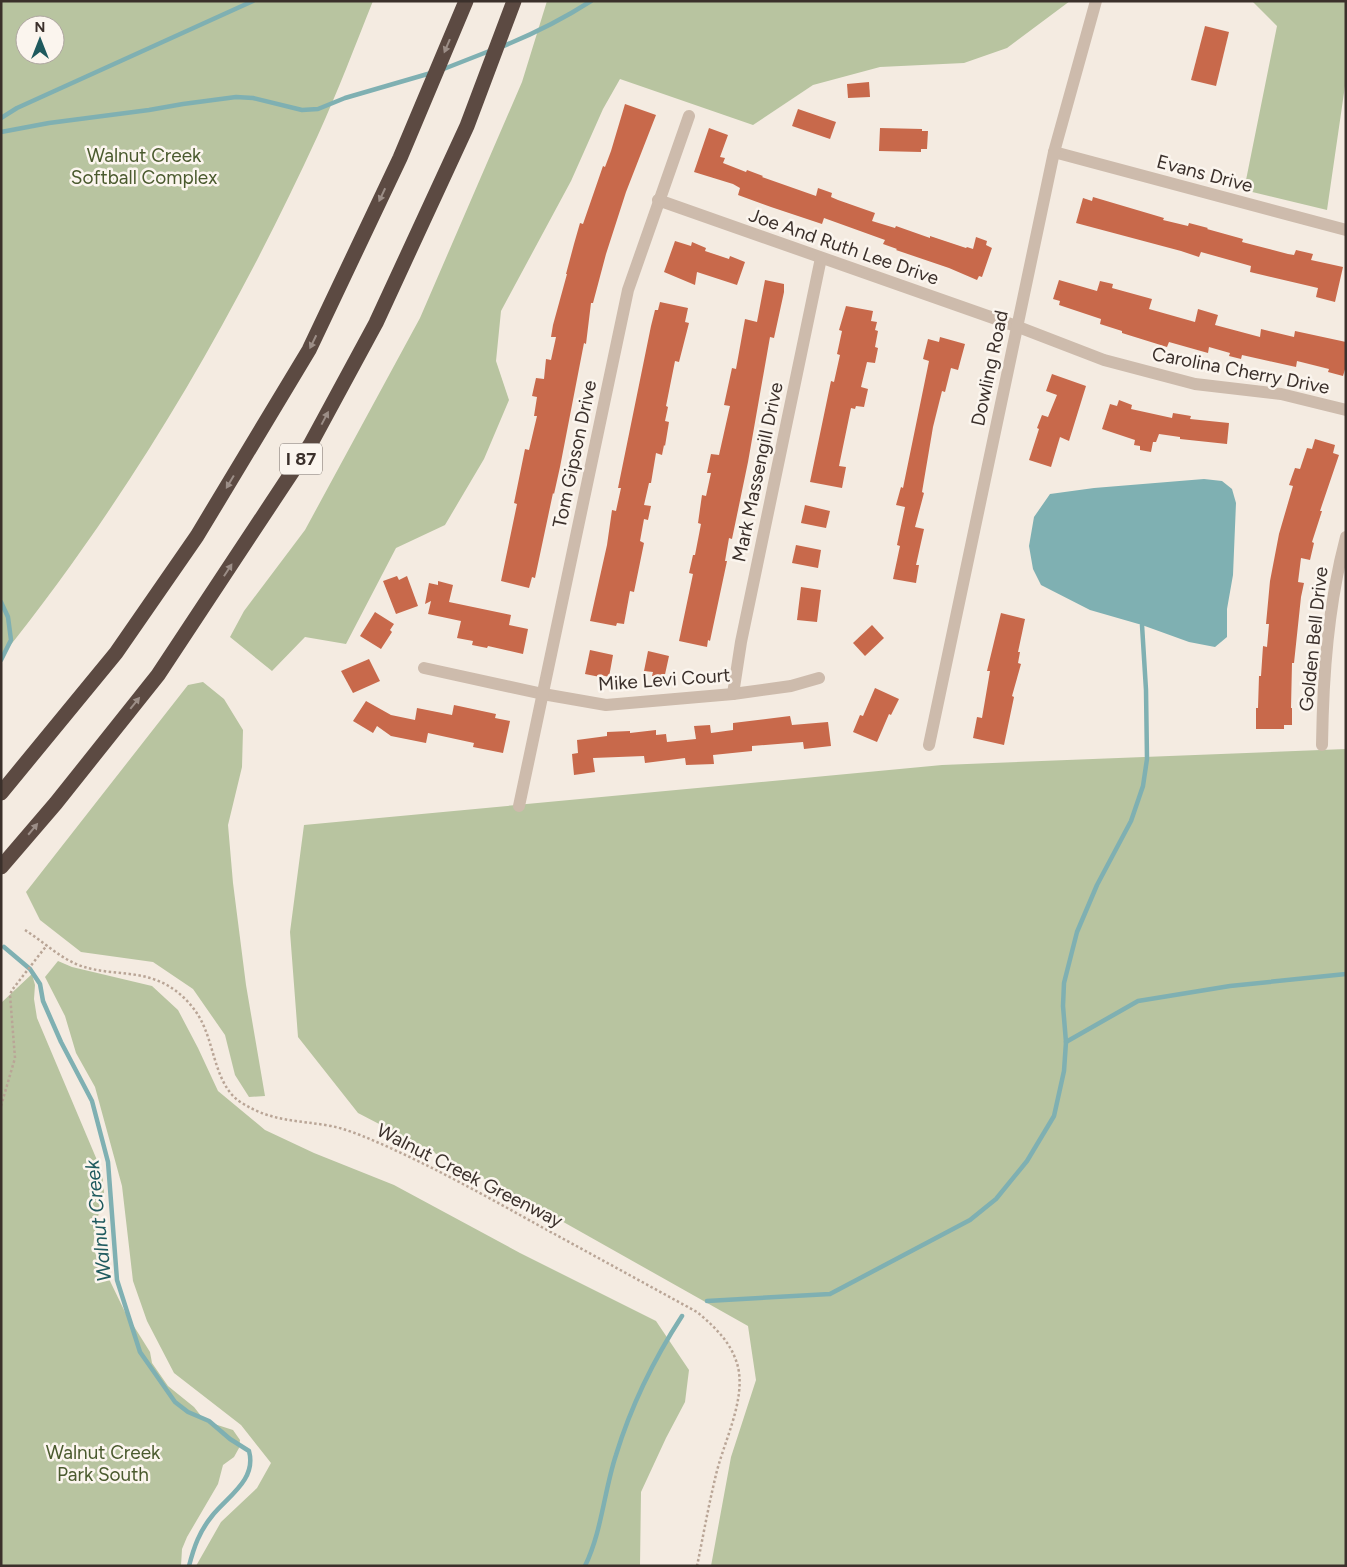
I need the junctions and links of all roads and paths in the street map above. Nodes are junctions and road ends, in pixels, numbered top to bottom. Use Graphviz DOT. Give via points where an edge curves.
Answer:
graph roads {
  1 [pos="466,1"];
  2 [pos="514,1"];
  3 [pos="1096,1"];
  4 [pos="689,116"];
  5 [pos="1054,152"];
  6 [pos="658,200"];
  7 [pos="1346,230"];
  8 [pos="821,258"];
  9 [pos="1016,326"];
  10 [pos="1346,410"];
  11 [pos="1346,537"];
  12 [pos="424,668"];
  13 [pos="819,678"];
  14 [pos="542,694"];
  15 [pos="733,694"];
  16 [pos="930,745"];
  17 [pos="1322,745"];
  18 [pos="1,793"];
  19 [pos="519,806"];
  20 [pos="1,866"];
  21 [pos="25,930"];
  22 [pos="47,945"];
  23 [pos="1,1106"];
  24 [pos="697,1566"];
  1 -- 18 [label="highway, I 87, one-way" via="400,158 309,350 197,536 116,653"];
  20 -- 2 [label="highway, I 87, one-way" via="158,675 310,445 376,323 463,135"];
  3 -- 5 [label="street, Dowling Road"];
  4 -- 6 [label="street, Tom Gipson Drive"];
  5 -- 7 [label="street, Evans Drive"];
  5 -- 9 [label="street, Dowling Road"];
  6 -- 8 [label="street, Joe And Ruth Lee Drive"];
  6 -- 14 [label="street, Tom Gipson Drive" via="628,290"];
  8 -- 9 [label="street, Joe And Ruth Lee Drive"];
  8 -- 15 [label="street, Mark Massengill Drive"];
  9 -- 10 [label="street, Carolina Cherry Drive" via="1104,360 1195,384 1281,394"];
  9 -- 16 [label="street, Dowling Road"];
  11 -- 17 [label="street, Golden Bell Drive" via="1329,623 1323,679"];
  12 -- 14 [label="street, Mike Levi Court"];
  13 -- 15 [label="street, Mike Levi Court" via="791,686"];
  14 -- 15 [label="street, Mike Levi Court" via="606,705"];
  14 -- 19 [label="street, Tom Gipson Drive"];
  21 -- 22 [label="path, Walnut Creek Greenway"];
  22 -- 23 [label="path" via="10,995 15,1058"];
  22 -- 24 [label="path, Walnut Creek Greenway" via="76,964 147,977 168,985 182,996 196,1011 204,1027 227,1089 240,1102 264,1115 332,1126 357,1134 436,1170 697,1312 717,1330 738,1366 739,1385"];
}
